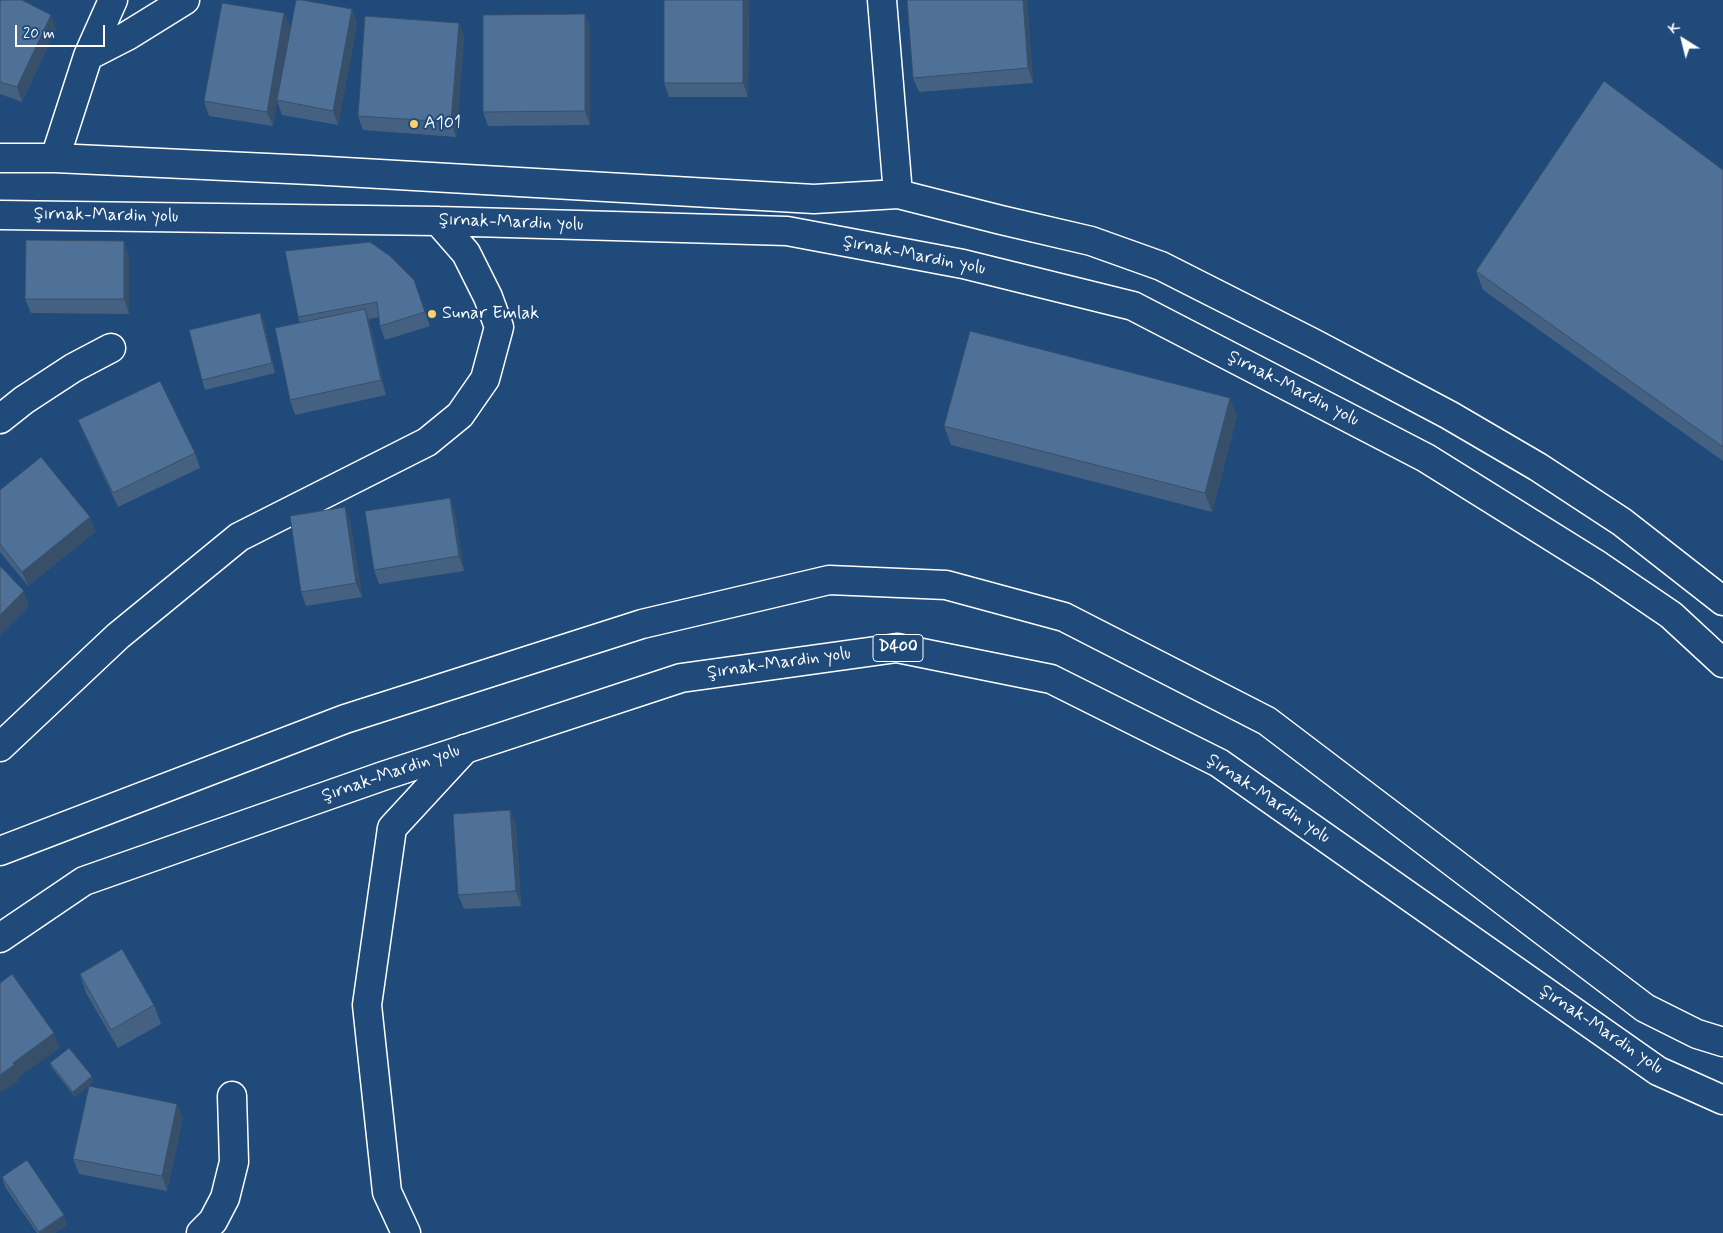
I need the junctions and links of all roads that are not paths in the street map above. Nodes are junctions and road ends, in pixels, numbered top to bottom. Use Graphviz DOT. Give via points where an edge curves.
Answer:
graph roads {
  1 [pos="113,0"];
  2 [pos="185,0"];
  3 [pos="882,0"];
  4 [pos="88,56"];
  5 [pos="0,158"];
  6 [pos="55,158"];
  7 [pos="898,194"];
  8 [pos="0,215"];
  9 [pos="438,221"];
  10 [pos="111,348"];
  11 [pos="0,419"];
  12 [pos="1723,601"];
  13 [pos="1723,663"];
  14 [pos="0,747"];
  15 [pos="466,749"];
  16 [pos="0,851"];
  17 [pos="0,938"];
  18 [pos="1723,1042"];
  19 [pos="232,1096"];
  20 [pos="1723,1100"];
  21 [pos="201,1233"];
  22 [pos="406,1233"];
  1 -- 4 [label="main road"];
  2 -- 4 [label="main road"];
  3 -- 7 [label="main road"];
  4 -- 6 [label="main road"];
  5 -- 6 [label="main road"];
  6 -- 7 [label="main road" via="814,199"];
  7 -- 12 [label="main road" via="1092,241 1161,266 1440,410 1538,467 1622,522"];
  8 -- 9 [label="main road, Şırnak-Mardin yolu"];
  9 -- 13 [label="main road, Şırnak-Mardin yolu" via="787,231 962,264 1133,306 1426,458 1671,615"];
  9 -- 14 [label="main road" via="466,253 488,296 499,327 485,379 460,415 427,442 239,537 118,636"];
  10 -- 11 [label="main road" via="73,368"];
  15 -- 17 [label="main road, Şırnak-Mardin yolu / D400" via="84,881"];
  15 -- 20 [label="main road, Şırnak-Mardin yolu / D400" via="680,678 897,648 1051,679 1218,763 1658,1071"];
  15 -- 22 [label="main road" via="392,828 367,1005 387,1192"];
  16 -- 18 [label="main road" via="345,719 642,624 829,580 946,585 1064,617 1267,721 1645,1008 1698,1034"];
  19 -- 21 [label="main road" via="234,1162 225,1198 213,1221"];
}
